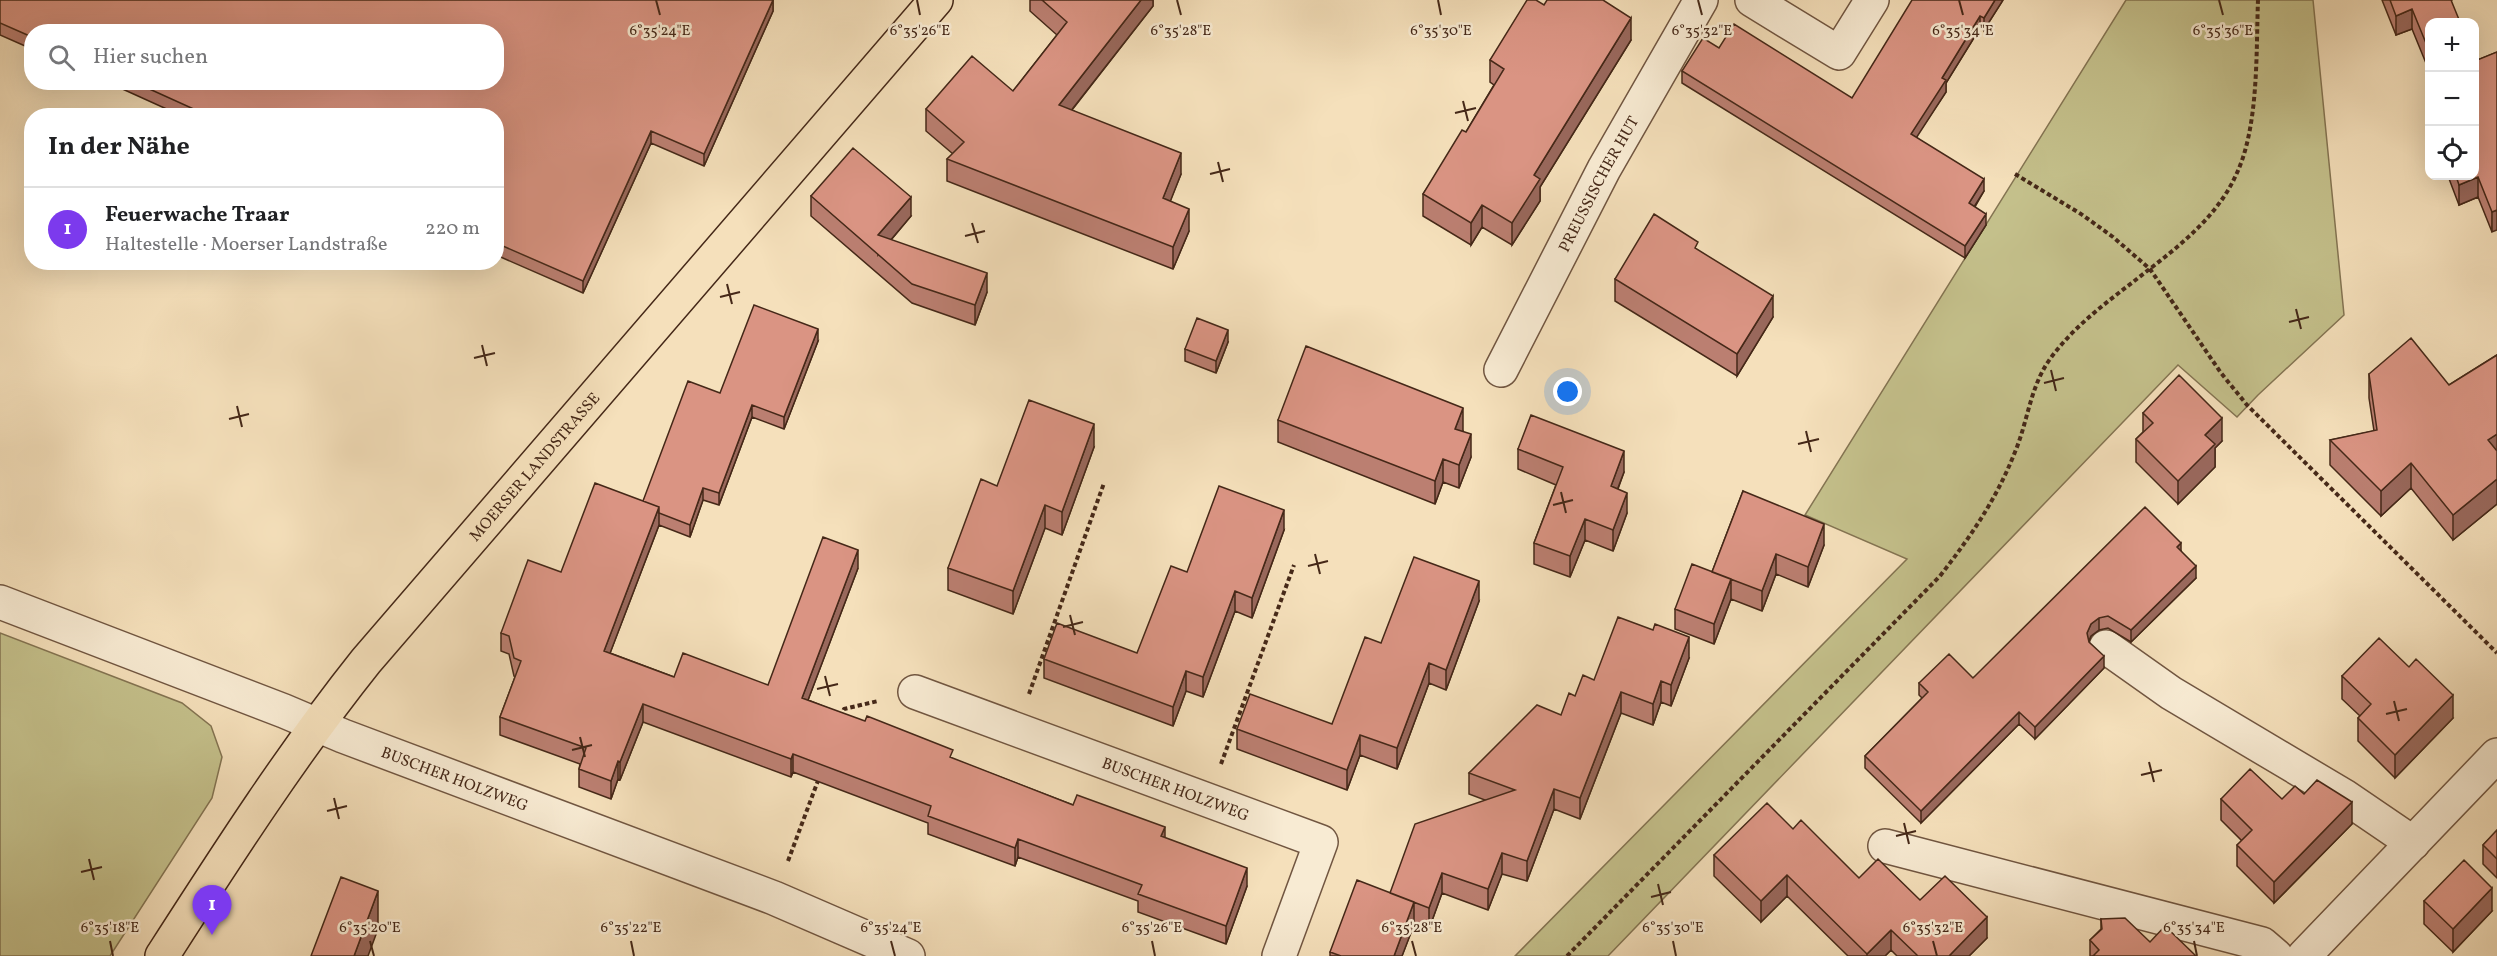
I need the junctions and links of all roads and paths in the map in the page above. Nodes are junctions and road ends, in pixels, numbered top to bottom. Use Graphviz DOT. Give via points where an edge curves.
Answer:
graph roads {
  1 [pos="1701,0"];
  2 [pos="1752,0"];
  3 [pos="1872,0"];
  4 [pos="2258,0"];
  5 [pos="924,4"];
  6 [pos="2015,174"];
  7 [pos="2150,269"];
  8 [pos="1501,370"];
  9 [pos="1104,483"];
  10 [pos="1294,565"];
  11 [pos="0,602"];
  12 [pos="2106,647"];
  13 [pos="2497,653"];
  14 [pos="915,692"];
  15 [pos="840,720"];
  16 [pos="316,724"];
  17 [pos="1016,729"];
  18 [pos="2497,755"];
  19 [pos="819,776"];
  20 [pos="1207,800"];
  21 [pos="2413,843"];
  22 [pos="1885,846"];
  23 [pos="774,898"];
  24 [pos="162,956"];
  25 [pos="908,956"];
  26 [pos="1279,956"];
  27 [pos="1567,956"];
  28 [pos="2276,956"];
  29 [pos="2304,956"];
  1 -- 8 [label="street, PREUSSISCHER HUT" via="1604,169"];
  2 -- 3 [label="street" via="1839,53"];
  4 -- 7 [label="path" via="2255,86 2236,175 2192,235"];
  5 -- 16 [label="main road, MOERSER LANDSTRASSE"];
  6 -- 7 [label="path" via="2081,214"];
  7 -- 13 [label="path" via="2247,405"];
  7 -- 27 [label="path" via="2073,331 2049,360 2036,385 2017,449 1997,495 1940,576"];
  9 -- 17 [label="path"];
  10 -- 20 [label="path"];
  11 -- 16 [label="street, BUSCHER HOLZWEG"];
  12 -- 21 [label="street" via="2171,693 2344,796"];
  14 -- 15 [label="path" via="844,709"];
  14 -- 17 [label="street, BUSCHER HOLZWEG"];
  16 -- 23 [label="street, BUSCHER HOLZWEG"];
  16 -- 24 [label="main road, MOERSER LANDSTRASSE"];
  17 -- 20 [label="street, BUSCHER HOLZWEG"];
  18 -- 21 [label="street"];
  19 -- 23 [label="path"];
  20 -- 26 [label="street, BUSCHER HOLZWEG" via="1321,842"];
  21 -- 29 [label="street"];
  22 -- 28 [label="street" via="2262,944"];
  23 -- 25 [label="street, BUSCHER HOLZWEG"];
}
